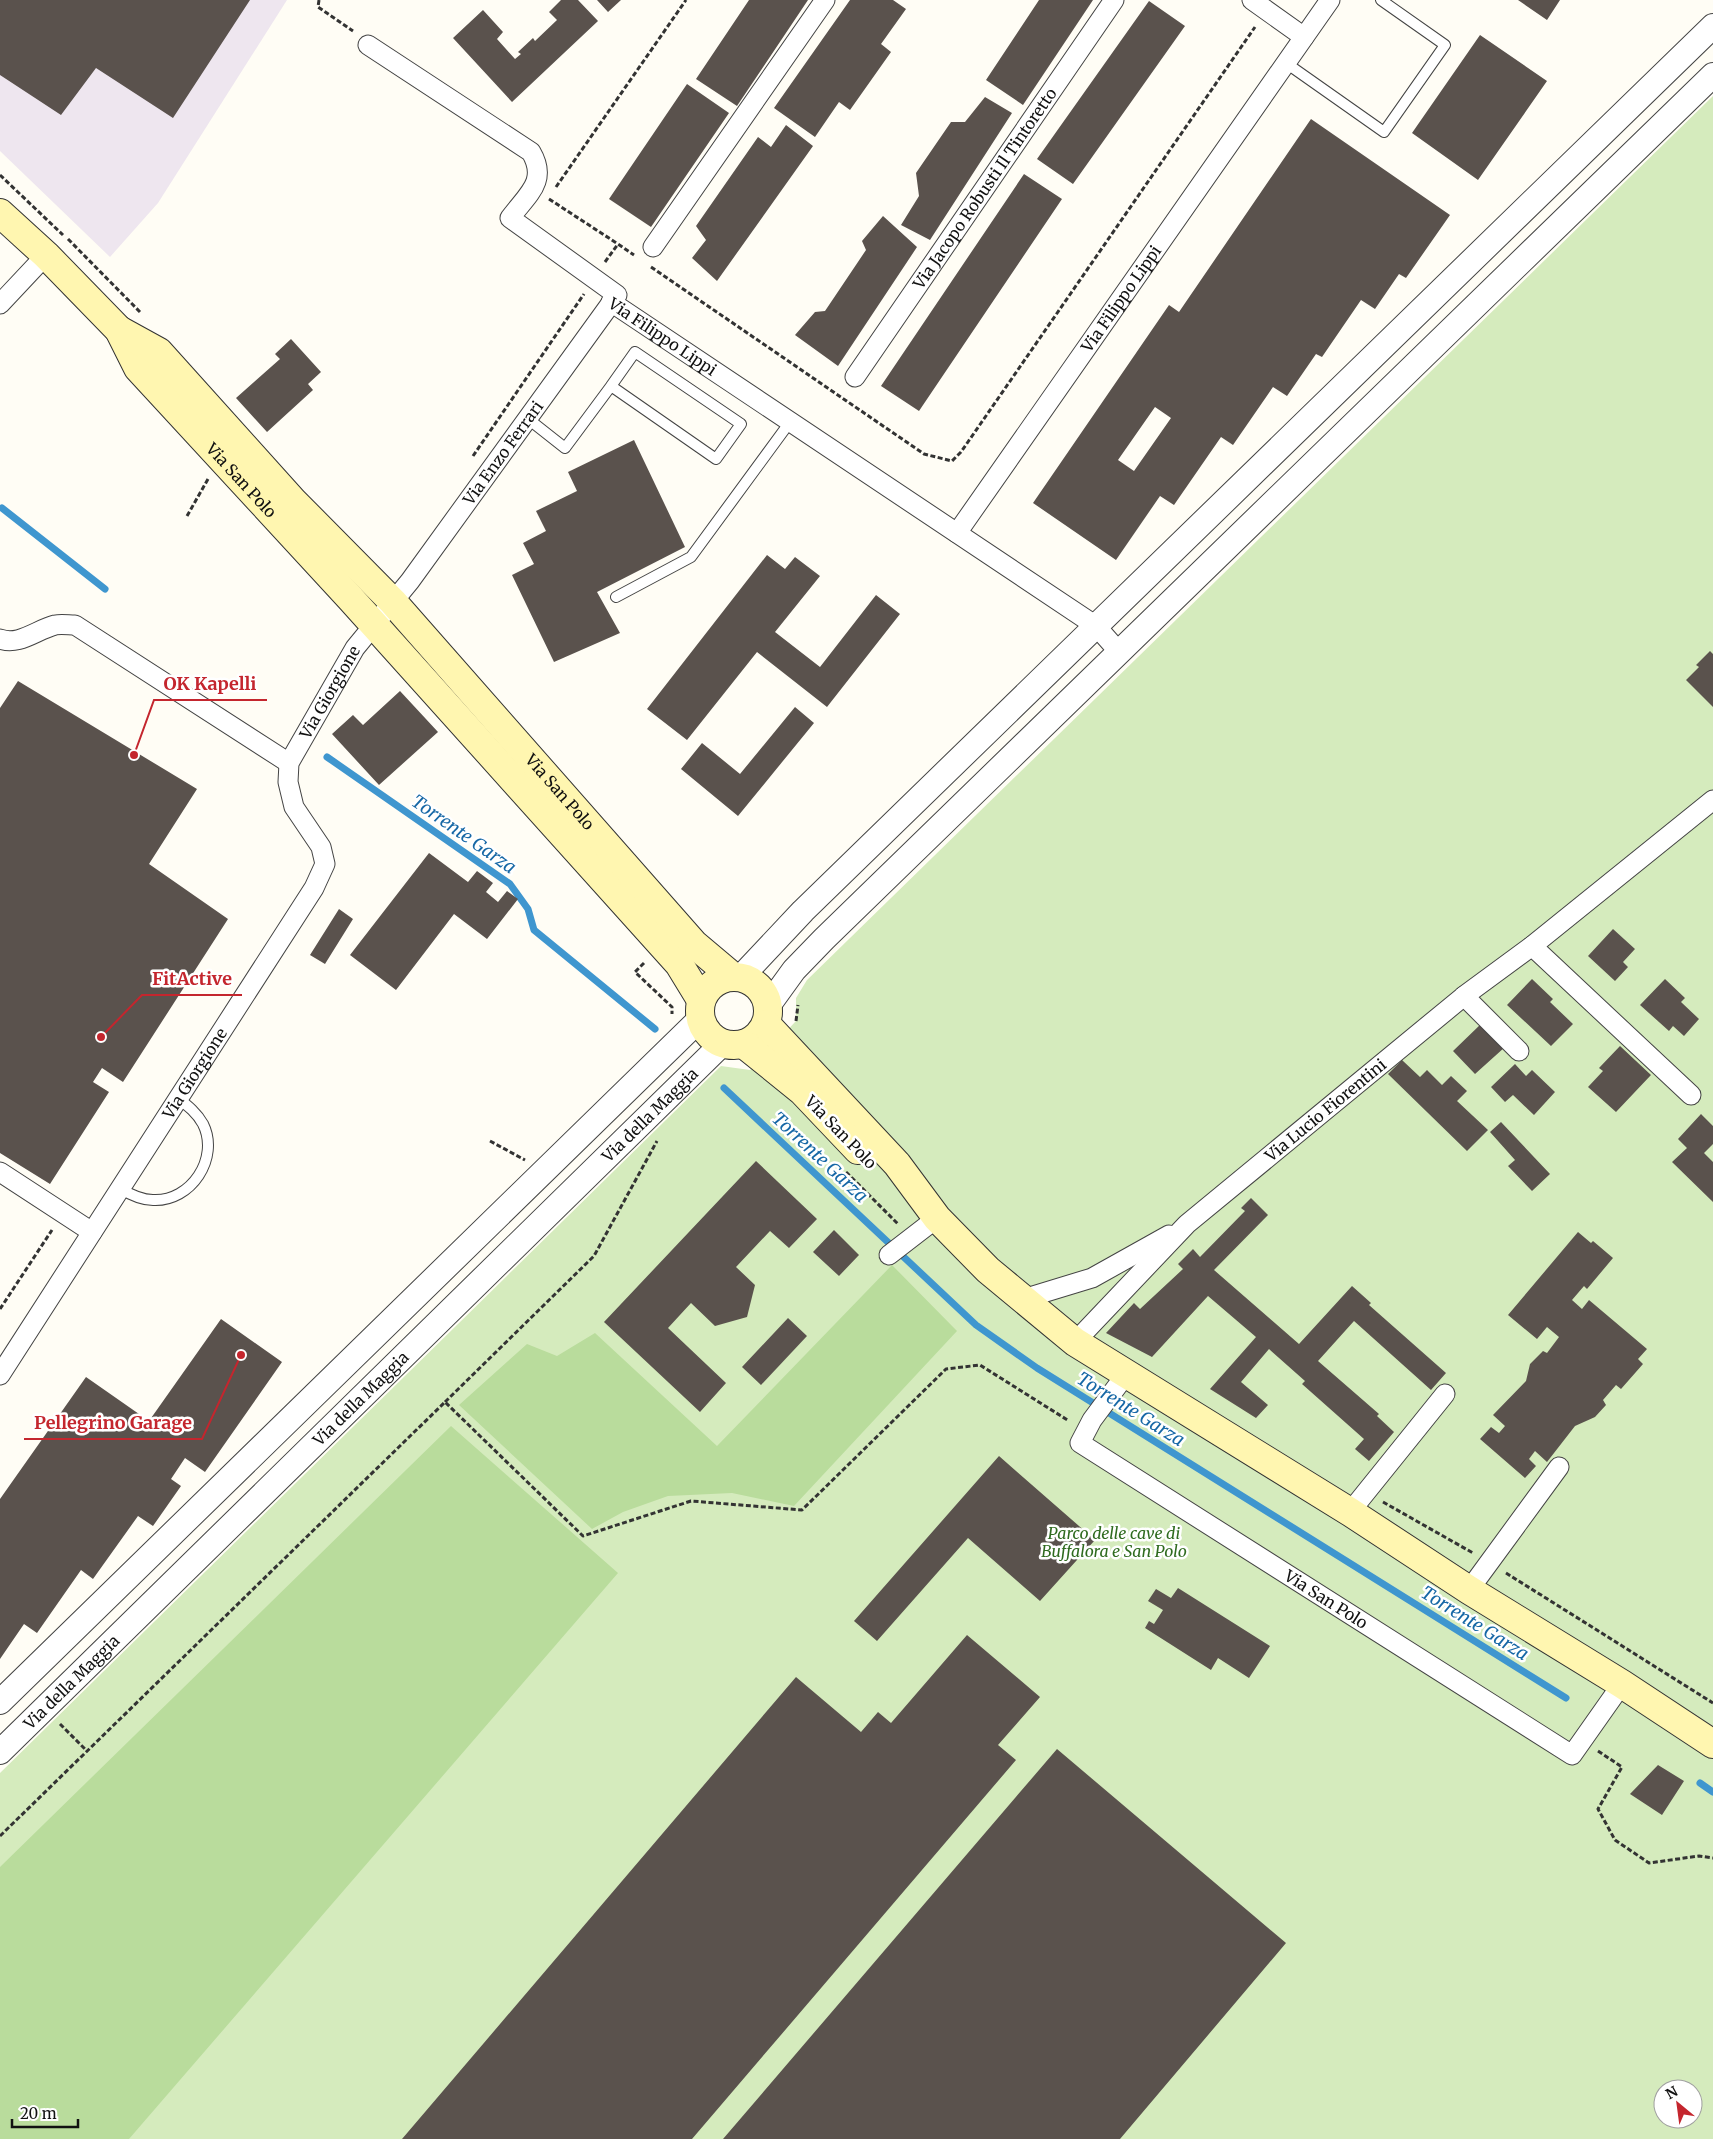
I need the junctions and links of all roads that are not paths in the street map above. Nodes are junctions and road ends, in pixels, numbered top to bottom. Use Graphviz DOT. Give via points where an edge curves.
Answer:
graph roads {
  1 [pos="825,0"];
  2 [pos="1114,0"];
  3 [pos="1330,0"];
  4 [pos="1381,0"];
  5 [pos="1260,5"];
  6 [pos="1713,26"];
  7 [pos="1304,37"];
  8 [pos="368,45"];
  9 [pos="1286,63"];
  10 [pos="1713,75"];
  11 [pos="0,213"];
  12 [pos="46,255"];
  13 [pos="648,258"];
  14 [pos="611,302"];
  15 [pos="0,304"];
  16 [pos="118,330"];
  17 [pos="855,377"];
  18 [pos="610,386"];
  19 [pos="527,418"];
  20 [pos="790,422"];
  21 [pos="957,533"];
  22 [pos="616,597"];
  23 [pos="394,602"];
  24 [pos="374,624"];
  25 [pos="1096,626"];
  26 [pos="0,639"];
  27 [pos="1120,652"];
  28 [pos="289,763"];
  29 [pos="1713,800"];
  30 [pos="1532,946"];
  31 [pos="737,977"];
  32 [pos="1464,996"];
  33 [pos="700,1009"];
  34 [pos="767,1015"];
  35 [pos="733,1044"];
  36 [pos="1519,1051"];
  37 [pos="1691,1095"];
  38 [pos="179,1099"];
  39 [pos="0,1172"];
  40 [pos="121,1189"];
  41 [pos="937,1218"];
  42 [pos="1187,1224"];
  43 [pos="92,1232"];
  44 [pos="889,1255"];
  45 [pos="1023,1300"];
  46 [pos="1075,1342"];
  47 [pos="1127,1373"];
  48 [pos="0,1375"];
  49 [pos="1445,1394"];
  50 [pos="1559,1467"];
  51 [pos="1357,1501"];
  52 [pos="1469,1590"];
  53 [pos="1622,1684"];
  54 [pos="0,1702"];
  55 [pos="1713,1744"];
  56 [pos="0,1752"];
  1 -- 13 [label="street"];
  2 -- 17 [label="street, Via Jacopo Robusti Il Tintoretto"];
  3 -- 7 [label="street, Via Filippo Lippi"];
  4 -- 9 [label="lane" via="1445,46 1384,132"];
  5 -- 7 [label="street"];
  6 -- 25 [label="street"];
  7 -- 9 [label="street, Via Filippo Lippi"];
  8 -- 14 [label="street, Via Filippo Lippi" via="531,152 538,165 538,179 510,218 617,294"];
  9 -- 21 [label="street, Via Filippo Lippi"];
  10 -- 27 [label="street"];
  11 -- 12 [label="main road, Via San Polo"];
  12 -- 15 [label="street"];
  12 -- 16 [label="main road, Via San Polo"];
  14 -- 19 [label="street, Via Enzo Ferrari"];
  14 -- 20 [label="street, Via Filippo Lippi"];
  16 -- 23 [label="main road, Via San Polo" via="159,352 293,500"];
  16 -- 24 [label="main road, Via San Polo" via="138,368"];
  18 -- 18 [label="lane" via="716,460 741,424 635,352"];
  18 -- 19 [label="lane" via="565,448"];
  19 -- 23 [label="street, Via Enzo Ferrari"];
  20 -- 21 [label="street, Via Filippo Lippi"];
  20 -- 22 [label="lane" via="691,557"];
  21 -- 25 [label="street, Via Filippo Lippi"];
  23 -- 24 [label="street"];
  23 -- 31 [label="main road, Via San Polo" via="694,944"];
  24 -- 28 [label="street, Via Giorgione" via="355,648"];
  24 -- 33 [label="main road, Via San Polo" via="679,964"];
  25 -- 27 [label="street, Via Filippo Lippi"];
  25 -- 31 [label="street"];
  26 -- 28 [label="street" via="7,642 20,640 57,625 75,625"];
  27 -- 34 [label="street" via="824,939 794,970"];
  28 -- 38 [label="street, Via Giorgione" via="288,782 294,807 321,847 325,864 314,888"];
  29 -- 30 [label="street, Via Lucio Fiorentini"];
  30 -- 32 [label="street, Via Lucio Fiorentini"];
  30 -- 37 [label="street"];
  31 -- 33 [label="main road" via="718,981 708,988"];
  31 -- 34 [label="main road, Via San Polo" via="759,988"];
  32 -- 36 [label="street"];
  32 -- 42 [label="street, Via Lucio Fiorentini"];
  33 -- 35 [label="main road, Via San Polo" via="709,1036"];
  33 -- 54 [label="street, Via della Maggia"];
  34 -- 35 [label="main road" via="758,1037"];
  34 -- 41 [label="main road, Via San Polo" via="897,1164"];
  35 -- 41 [label="main road, Via San Polo" via="802,1091 884,1176"];
  35 -- 56 [label="street, Via della Maggia"];
  38 -- 40 [label="street, Via Giorgione"];
  38 -- 40 [label="lane" via="193,1110 203,1125 208,1142 200,1176 172,1198 136,1198"];
  39 -- 43 [label="street"];
  40 -- 43 [label="street, Via Giorgione"];
  41 -- 44 [label="street"];
  41 -- 45 [label="main road, Via San Polo"];
  42 -- 45 [label="street, Via Lucio Fiorentini" via="1092,1278"];
  42 -- 46 [label="street, Via Lucio Fiorentini"];
  43 -- 48 [label="street, Via Giorgione"];
  45 -- 46 [label="main road, Via San Polo"];
  46 -- 47 [label="main road, Via San Polo"];
  47 -- 51 [label="main road, Via San Polo"];
  47 -- 53 [label="street, Via San Polo" via="1080,1443 1572,1755"];
  49 -- 51 [label="street"];
  50 -- 52 [label="street"];
  51 -- 52 [label="main road, Via San Polo"];
  52 -- 53 [label="main road, Via San Polo"];
  53 -- 55 [label="main road, Via San Polo"];
}
